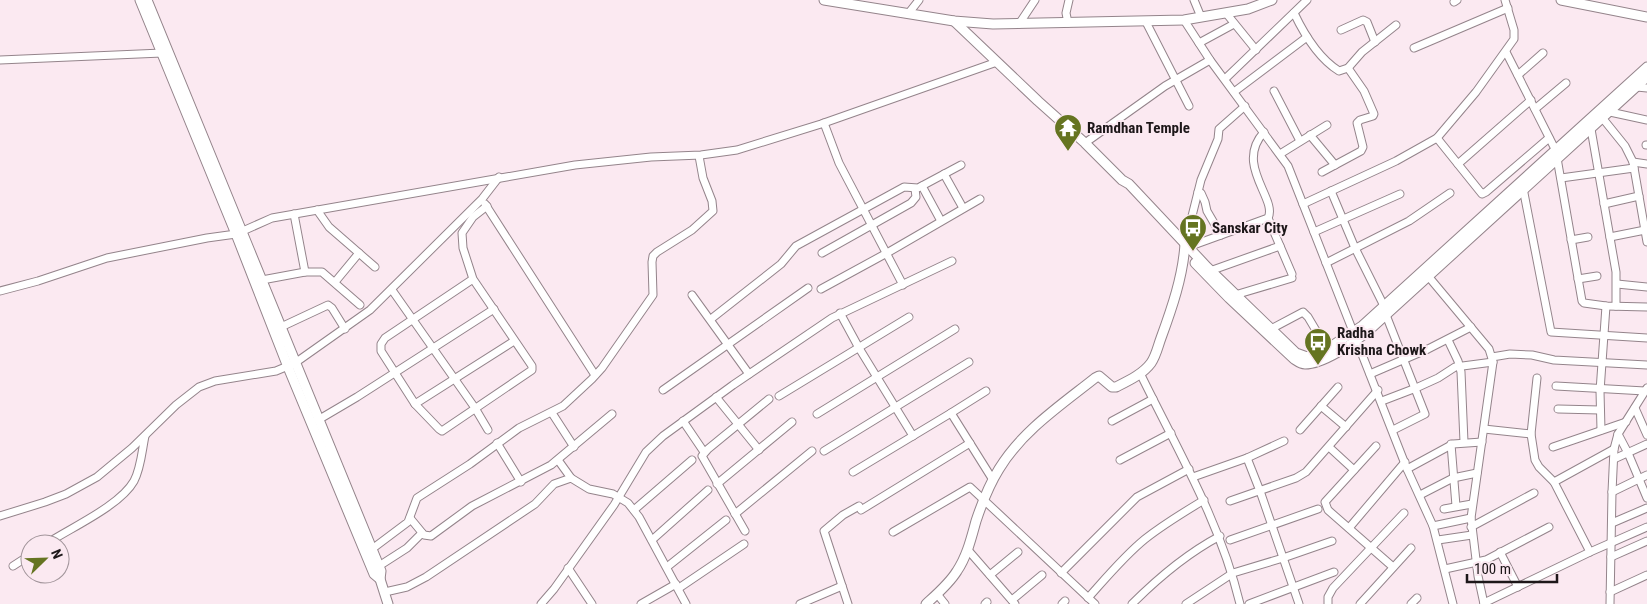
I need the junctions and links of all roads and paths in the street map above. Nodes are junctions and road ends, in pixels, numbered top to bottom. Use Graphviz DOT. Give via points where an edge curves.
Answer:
graph roads {
  1 [pos="140,0"];
  2 [pos="147,0"];
  3 [pos="824,0"];
  4 [pos="919,0"];
  5 [pos="1035,0"];
  6 [pos="1069,0"];
  7 [pos="1194,0"];
  8 [pos="1272,0"];
  9 [pos="1307,0"];
  10 [pos="1505,0"];
  11 [pos="1561,0"];
  12 [pos="874,4"];
  13 [pos="1247,4"];
  14 [pos="1601,4"];
  15 [pos="1508,8"];
  16 [pos="1226,13"];
  17 [pos="1294,13"];
  18 [pos="908,14"];
  19 [pos="1201,17"];
  20 [pos="1647,17"];
  21 [pos="1184,20"];
  22 [pos="954,21"];
  23 [pos="1146,22"];
  24 [pos="1068,23"];
  25 [pos="1018,24"];
  26 [pos="1234,24"];
  27 [pos="1396,25"];
  28 [pos="1341,30"];
  29 [pos="1307,36"];
  30 [pos="1375,42"];
  31 [pos="1200,43"];
  32 [pos="1414,48"];
  33 [pos="1256,50"];
  34 [pos="1506,52"];
  35 [pos="1543,53"];
  36 [pos="162,54"];
  37 [pos="0,60"];
  38 [pos="1210,60"];
  39 [pos="997,62"];
  40 [pos="1647,67"];
  41 [pos="1348,68"];
  42 [pos="1518,75"];
  43 [pos="1647,77"];
  44 [pos="1225,79"];
  45 [pos="1176,80"];
  46 [pos="1566,83"];
  47 [pos="1637,87"];
  48 [pos="1647,88"];
  49 [pos="1274,91"];
  50 [pos="1234,92"];
  51 [pos="1530,100"];
  52 [pos="1189,106"];
  53 [pos="1245,106"];
  54 [pos="1535,109"];
  55 [pos="1604,114"];
  56 [pos="1647,120"];
  57 [pos="824,123"];
  58 [pos="1327,125"];
  59 [pos="1591,129"];
  60 [pos="1264,132"];
  61 [pos="1310,135"];
  62 [pos="1437,138"];
  63 [pos="1549,138"];
  64 [pos="1300,141"];
  65 [pos="1085,143"];
  66 [pos="1280,154"];
  67 [pos="1557,154"];
  68 [pos="699,156"];
  69 [pos="1458,164"];
  70 [pos="1647,164"];
  71 [pos="961,165"];
  72 [pos="1335,165"];
  73 [pos="1634,165"];
  74 [pos="1322,172"];
  75 [pos="1599,173"];
  76 [pos="944,174"];
  77 [pos="499,177"];
  78 [pos="1561,178"];
  79 [pos="1522,186"];
  80 [pos="919,188"];
  81 [pos="1331,191"];
  82 [pos="1198,192"];
  83 [pos="1450,193"];
  84 [pos="1400,194"];
  85 [pos="1639,196"];
  86 [pos="980,199"];
  87 [pos="484,202"];
  88 [pos="1303,204"];
  89 [pos="1604,204"];
  90 [pos="963,208"];
  91 [pos="863,209"];
  92 [pos="317,210"];
  93 [pos="294,214"];
  94 [pos="1268,218"];
  95 [pos="1645,218"];
  96 [pos="1343,220"];
  97 [pos="942,221"];
  98 [pos="872,225"];
  99 [pos="1645,230"];
  100 [pos="1314,232"];
  101 [pos="240,233"];
  102 [pos="1221,235"];
  103 [pos="1588,237"];
  104 [pos="1610,237"];
  105 [pos="1572,240"];
  106 [pos="1647,242"];
  107 [pos="1280,246"];
  108 [pos="1186,248"];
  109 [pos="1355,248"];
  110 [pos="359,253"];
  111 [pos="822,253"];
  112 [pos="887,253"];
  113 [pos="952,261"];
  114 [pos="1326,263"];
  115 [pos="375,267"];
  116 [pos="305,272"];
  117 [pos="1207,272"];
  118 [pos="1428,276"];
  119 [pos="1598,276"];
  120 [pos="473,279"];
  121 [pos="1578,279"];
  122 [pos="262,280"];
  123 [pos="335,282"];
  124 [pos="1617,284"];
  125 [pos="903,285"];
  126 [pos="1647,287"];
  127 [pos="808,288"];
  128 [pos="821,289"];
  129 [pos="392,290"];
  130 [pos="0,291"];
  131 [pos="692,295"];
  132 [pos="1236,295"];
  133 [pos="360,305"];
  134 [pos="1606,306"];
  135 [pos="1616,306"];
  136 [pos="1647,307"];
  137 [pos="494,309"];
  138 [pos="1385,310"];
  139 [pos="840,313"];
  140 [pos="909,317"];
  141 [pos="413,319"];
  142 [pos="711,320"];
  143 [pos="281,327"];
  144 [pos="1471,327"];
  145 [pos="345,329"];
  146 [pos="955,329"];
  147 [pos="1271,329"];
  148 [pos="1605,335"];
  149 [pos="1355,337"];
  150 [pos="1647,338"];
  151 [pos="1448,340"];
  152 [pos="514,341"];
  153 [pos="729,344"];
  154 [pos="433,348"];
  155 [pos="859,348"];
  156 [pos="1327,349"];
  157 [pos="1492,359"];
  158 [pos="1404,360"];
  159 [pos="969,362"];
  160 [pos="1602,363"];
  161 [pos="291,365"];
  162 [pos="1647,365"];
  163 [pos="1460,367"];
  164 [pos="394,373"];
  165 [pos="1140,373"];
  166 [pos="749,374"];
  167 [pos="1370,374"];
  168 [pos="595,375"];
  169 [pos="454,378"];
  170 [pos="877,378"];
  171 [pos="1537,378"];
  172 [pos="1556,386"];
  173 [pos="1338,387"];
  174 [pos="1600,387"];
  175 [pos="1416,388"];
  176 [pos="1646,389"];
  177 [pos="663,390"];
  178 [pos="1378,390"];
  179 [pos="986,391"];
  180 [pos="779,396"];
  181 [pos="716,397"];
  182 [pos="769,399"];
  183 [pos="1153,399"];
  184 [pos="1382,401"];
  185 [pos="416,404"];
  186 [pos="1322,406"];
  187 [pos="896,407"];
  188 [pos="475,408"];
  189 [pos="1558,408"];
  190 [pos="1635,408"];
  191 [pos="1600,410"];
  192 [pos="552,413"];
  193 [pos="951,413"];
  194 [pos="612,414"];
  195 [pos="817,414"];
  196 [pos="318,420"];
  197 [pos="683,421"];
  198 [pos="792,422"];
  199 [pos="1112,422"];
  200 [pos="1626,422"];
  201 [pos="738,425"];
  202 [pos="1346,427"];
  203 [pos="1484,429"];
  204 [pos="488,430"];
  205 [pos="1300,430"];
  206 [pos="1393,430"];
  207 [pos="1601,430"];
  208 [pos="1171,433"];
  209 [pos="1531,434"];
  210 [pos="1618,434"];
  211 [pos="145,436"];
  212 [pos="913,436"];
  213 [pos="1647,436"];
  214 [pos="1284,441"];
  215 [pos="1464,442"];
  216 [pos="1482,442"];
  217 [pos="497,443"];
  218 [pos="970,443"];
  219 [pos="1451,444"];
  220 [pos="1647,444"];
  221 [pos="1376,446"];
  222 [pos="574,447"];
  223 [pos="1329,447"];
  224 [pos="1553,447"];
  225 [pos="1614,449"];
  226 [pos="759,450"];
  227 [pos="824,450"];
  228 [pos="812,451"];
  229 [pos="704,452"];
  230 [pos="1628,453"];
  231 [pos="1247,458"];
  232 [pos="1614,459"];
  233 [pos="558,460"];
  234 [pos="692,460"];
  235 [pos="1120,460"];
  236 [pos="1406,465"];
  237 [pos="1189,469"];
  238 [pos="1354,470"];
  239 [pos="853,472"];
  240 [pos="1477,472"];
  241 [pos="1647,475"];
  242 [pos="1193,477"];
  243 [pos="571,478"];
  244 [pos="1453,478"];
  245 [pos="1638,479"];
  246 [pos="993,480"];
  247 [pos="521,482"];
  248 [pos="1554,482"];
  249 [pos="717,484"];
  250 [pos="708,490"];
  251 [pos="1260,491"];
  252 [pos="1612,492"];
  253 [pos="1534,493"];
  254 [pos="1420,495"];
  255 [pos="619,497"];
  256 [pos="1647,498"];
  257 [pos="984,499"];
  258 [pos="1204,500"];
  259 [pos="1230,501"];
  260 [pos="1472,504"];
  261 [pos="1456,506"];
  262 [pos="1647,508"];
  263 [pos="1318,509"];
  264 [pos="1444,509"];
  265 [pos="634,510"];
  266 [pos="1404,513"];
  267 [pos="735,514"];
  268 [pos="0,516"];
  269 [pos="410,518"];
  270 [pos="1471,518"];
  271 [pos="726,520"];
  272 [pos="1612,523"];
  273 [pos="1272,525"];
  274 [pos="1433,526"];
  275 [pos="1549,527"];
  276 [pos="1647,527"];
  277 [pos="1349,528"];
  278 [pos="745,531"];
  279 [pos="1472,531"];
  280 [pos="893,532"];
  281 [pos="422,533"];
  282 [pos="63,534"];
  283 [pos="1220,536"];
  284 [pos="652,540"];
  285 [pos="1230,540"];
  286 [pos="1438,540"];
  287 [pos="1332,541"];
  288 [pos="1647,541"];
  289 [pos="1611,542"];
  290 [pos="744,544"];
  291 [pos="1371,548"];
  292 [pos="1411,548"];
  293 [pos="372,549"];
  294 [pos="968,550"];
  295 [pos="1018,552"];
  296 [pos="1500,552"];
  297 [pos="1590,552"];
  298 [pos="1611,557"];
  299 [pos="1283,558"];
  300 [pos="20,561"];
  301 [pos="1476,563"];
  302 [pos="13,566"];
  303 [pos="379,566"];
  304 [pos="667,567"];
  305 [pos="1393,567"];
  306 [pos="568,568"];
  307 [pos="1445,570"];
  308 [pos="1334,572"];
  309 [pos="1061,573"];
  310 [pos="1233,573"];
  311 [pos="990,575"];
  312 [pos="1042,575"];
  313 [pos="1647,575"];
  314 [pos="380,579"];
  315 [pos="677,586"];
  316 [pos="842,586"];
  317 [pos="1518,587"];
  318 [pos="1294,588"];
  319 [pos="1610,592"];
  320 [pos="937,594"];
  321 [pos="1088,598"];
  322 [pos="1417,598"];
  323 [pos="387,599"];
  324 [pos="1014,602"];
  325 [pos="541,604"];
  326 [pos="592,604"];
  327 [pos="641,604"];
  328 [pos="686,604"];
  329 [pos="800,604"];
  330 [pos="848,604"];
  331 [pos="926,604"];
  332 [pos="945,604"];
  333 [pos="1095,604"];
  334 [pos="1132,604"];
  335 [pos="1186,604"];
  336 [pos="1240,604"];
  337 [pos="1249,604"];
  338 [pos="1299,604"];
  339 [pos="1328,604"];
  340 [pos="1360,604"];
  341 [pos="1411,604"];
  342 [pos="1453,604"];
  343 [pos="1484,604"];
  344 [pos="1610,604"];
  1 -- 36 [label="street"];
  2 -- 101 [label="street"];
  3 -- 12 [label="street"];
  4 -- 18 [label="street"];
  5 -- 25 [label="street"];
  6 -- 24 [label="street"];
  7 -- 19 [label="street"];
  8 -- 13 [label="street"];
  9 -- 17 [label="street"];
  10 -- 15 [label="street"];
  11 -- 14 [label="street"];
  12 -- 18 [label="street"];
  13 -- 16 [label="street"];
  14 -- 20 [label="street"];
  15 -- 32 [label="street"];
  15 -- 34 [label="street" via="1515,35"];
  16 -- 19 [label="street"];
  16 -- 26 [label="street"];
  17 -- 29 [label="street"];
  17 -- 33 [label="street"];
  18 -- 22 [label="street"];
  19 -- 21 [label="street"];
  21 -- 23 [label="street"];
  21 -- 31 [label="street"];
  22 -- 25 [label="street"];
  22 -- 39 [label="street"];
  23 -- 24 [label="street"];
  23 -- 45 [label="street"];
  24 -- 25 [label="street"];
  26 -- 31 [label="street"];
  26 -- 33 [label="street"];
  27 -- 30 [label="street"];
  28 -- 30 [label="street" via="1363,20 1367,22"];
  29 -- 41 [label="street" via="1335,68 1342,71"];
  29 -- 50 [label="street"];
  30 -- 41 [label="street"];
  31 -- 38 [label="street"];
  33 -- 44 [label="street"];
  34 -- 42 [label="street"];
  34 -- 62 [label="street"];
  35 -- 42 [label="street"];
  36 -- 37 [label="street"];
  36 -- 101 [label="street"];
  38 -- 44 [label="street"];
  38 -- 45 [label="street"];
  39 -- 57 [label="street"];
  39 -- 65 [label="street"];
  40 -- 55 [label="street"];
  41 -- 72 [label="street" via="1364,91 1374,114 1357,123 1363,147 1361,151"];
  42 -- 51 [label="street"];
  43 -- 47 [label="street"];
  44 -- 50 [label="street"];
  45 -- 52 [label="street"];
  45 -- 65 [label="street"];
  46 -- 54 [label="street"];
  47 -- 48 [label="street"];
  47 -- 55 [label="street"];
  49 -- 64 [label="street"];
  50 -- 53 [label="street"];
  51 -- 54 [label="street"];
  51 -- 69 [label="street"];
  53 -- 60 [label="street"];
  53 -- 82 [label="street" via="1219,129"];
  54 -- 63 [label="street"];
  55 -- 56 [label="street"];
  55 -- 59 [label="street"];
  55 -- 67 [label="street"];
  55 -- 73 [label="street"];
  57 -- 68 [label="street" via="737,150"];
  57 -- 91 [label="street"];
  58 -- 61 [label="street"];
  59 -- 67 [label="street"];
  59 -- 75 [label="street"];
  60 -- 66 [label="street"];
  60 -- 94 [label="street" via="1255,148 1254,160 1270,211"];
  61 -- 64 [label="street"];
  61 -- 72 [label="street"];
  62 -- 69 [label="street"];
  62 -- 81 [label="street"];
  63 -- 67 [label="street"];
  63 -- 69 [label="street" via="1484,194"];
  64 -- 66 [label="street"];
  65 -- 108 [label="street" via="1129,184"];
  66 -- 88 [label="street"];
  67 -- 78 [label="street"];
  67 -- 79 [label="street"];
  68 -- 77 [label="street" via="651,157"];
  68 -- 168 [label="street" via="713,211 692,230 653,256 653,295"];
  70 -- 73 [label="street"];
  71 -- 76 [label="street"];
  72 -- 74 [label="street"];
  73 -- 75 [label="street"];
  73 -- 85 [label="street"];
  75 -- 78 [label="street"];
  75 -- 89 [label="street"];
  76 -- 80 [label="street"];
  76 -- 90 [label="street"];
  77 -- 87 [label="street"];
  77 -- 92 [label="street"];
  78 -- 105 [label="street"];
  79 -- 118 [label="street"];
  79 -- 138 [label="street"];
  79 -- 148 [label="street" via="1550,329 1554,333"];
  80 -- 91 [label="street" via="904,187"];
  80 -- 97 [label="street"];
  80 -- 98 [label="street" via="914,201"];
  81 -- 88 [label="street"];
  81 -- 96 [label="street"];
  82 -- 102 [label="street"];
  82 -- 108 [label="street"];
  83 -- 109 [label="street" via="1421,215"];
  84 -- 96 [label="street"];
  85 -- 89 [label="street"];
  85 -- 95 [label="street"];
  86 -- 90 [label="street"];
  87 -- 120 [label="street" via="462,233 463,248"];
  87 -- 129 [label="street"];
  87 -- 168 [label="street"];
  88 -- 100 [label="street"];
  89 -- 104 [label="street"];
  90 -- 97 [label="street"];
  91 -- 98 [label="street"];
  91 -- 142 [label="street" via="796,246 781,264"];
  92 -- 93 [label="street"];
  92 -- 110 [label="street" via="324,222"];
  93 -- 101 [label="street" via="266,220"];
  93 -- 116 [label="street"];
  94 -- 102 [label="street"];
  94 -- 107 [label="street"];
  95 -- 99 [label="street"];
  96 -- 100 [label="street"];
  96 -- 109 [label="street"];
  97 -- 112 [label="street"];
  98 -- 111 [label="street"];
  98 -- 112 [label="street"];
  99 -- 104 [label="street"];
  99 -- 106 [label="street"];
  100 -- 114 [label="street"];
  101 -- 122 [label="street"];
  101 -- 130 [label="street" via="107,258"];
  101 -- 161 [label="street"];
  102 -- 108 [label="street"];
  103 -- 105 [label="street"];
  104 -- 124 [label="street"];
  105 -- 121 [label="street"];
  107 -- 117 [label="street"];
  107 -- 132 [label="street" via="1292,276"];
  108 -- 117 [label="street"];
  108 -- 165 [label="street" via="1177,289 1155,355"];
  109 -- 114 [label="street"];
  109 -- 138 [label="street"];
  110 -- 115 [label="street"];
  110 -- 123 [label="street"];
  112 -- 125 [label="street"];
  112 -- 128 [label="street"];
  113 -- 125 [label="street"];
  114 -- 149 [label="street"];
  116 -- 122 [label="street"];
  116 -- 123 [label="street" via="322,272"];
  117 -- 132 [label="street"];
  117 -- 149 [label="street" via="1299,363 1316,361"];
  118 -- 138 [label="street"];
  118 -- 144 [label="street"];
  119 -- 121 [label="street"];
  120 -- 137 [label="street"];
  120 -- 141 [label="street"];
  121 -- 134 [label="street" via="1584,303"];
  122 -- 143 [label="street"];
  123 -- 133 [label="street"];
  124 -- 126 [label="street"];
  124 -- 135 [label="street"];
  125 -- 139 [label="street"];
  127 -- 153 [label="street"];
  129 -- 141 [label="street"];
  129 -- 145 [label="street"];
  131 -- 142 [label="street"];
  132 -- 147 [label="street"];
  134 -- 135 [label="street"];
  134 -- 148 [label="street"];
  135 -- 136 [label="street"];
  137 -- 152 [label="street"];
  137 -- 154 [label="street"];
  138 -- 149 [label="street"];
  138 -- 158 [label="street"];
  139 -- 155 [label="street"];
  139 -- 166 [label="street"];
  140 -- 155 [label="street"];
  141 -- 154 [label="street"];
  141 -- 164 [label="street" via="381,344 381,351"];
  142 -- 153 [label="street"];
  143 -- 145 [label="street" via="328,305"];
  143 -- 161 [label="street"];
  144 -- 151 [label="street"];
  144 -- 157 [label="street" via="1489,349"];
  145 -- 161 [label="street"];
  146 -- 170 [label="street"];
  147 -- 156 [label="street" via="1301,356"];
  147 -- 156 [label="street" via="1303,312"];
  148 -- 150 [label="street"];
  148 -- 160 [label="street"];
  149 -- 156 [label="street"];
  149 -- 167 [label="street"];
  151 -- 158 [label="street"];
  151 -- 163 [label="street"];
  152 -- 169 [label="street"];
  152 -- 188 [label="street" via="532,370"];
  153 -- 166 [label="street"];
  153 -- 177 [label="street"];
  154 -- 164 [label="street"];
  154 -- 169 [label="street"];
  155 -- 170 [label="street"];
  155 -- 180 [label="street"];
  157 -- 160 [label="street" via="1510,354"];
  157 -- 163 [label="street"];
  157 -- 203 [label="street"];
  158 -- 167 [label="street"];
  158 -- 175 [label="street"];
  159 -- 187 [label="street"];
  160 -- 162 [label="street"];
  160 -- 174 [label="street"];
  161 -- 196 [label="street"];
  161 -- 211 [label="street" via="199,387"];
  161 -- 314 [label="street" via="374,574"];
  163 -- 175 [label="street"];
  163 -- 215 [label="street"];
  164 -- 185 [label="street"];
  164 -- 196 [label="street"];
  165 -- 183 [label="street"];
  165 -- 246 [label="street" via="1116,387 1099,376 1095,378 1036,425 1006,458"];
  166 -- 181 [label="street"];
  167 -- 178 [label="street"];
  168 -- 192 [label="street"];
  169 -- 185 [label="street"];
  169 -- 188 [label="street"];
  170 -- 187 [label="street"];
  170 -- 195 [label="street"];
  171 -- 209 [label="street"];
  172 -- 174 [label="street"];
  173 -- 186 [label="street"];
  174 -- 176 [label="street"];
  174 -- 191 [label="street"];
  175 -- 184 [label="street"];
  175 -- 206 [label="street" via="1425,414"];
  176 -- 190 [label="street"];
  178 -- 184 [label="street"];
  178 -- 202 [label="street"];
  179 -- 193 [label="street"];
  181 -- 197 [label="street"];
  181 -- 201 [label="street"];
  182 -- 201 [label="street"];
  183 -- 199 [label="street"];
  183 -- 208 [label="street"];
  184 -- 206 [label="street"];
  185 -- 188 [label="street" via="442,431"];
  186 -- 202 [label="street"];
  186 -- 205 [label="street"];
  187 -- 212 [label="street"];
  187 -- 227 [label="street"];
  188 -- 204 [label="street"];
  189 -- 191 [label="street"];
  190 -- 200 [label="street"];
  190 -- 213 [label="street"];
  191 -- 207 [label="street"];
  192 -- 217 [label="street"];
  192 -- 222 [label="street"];
  193 -- 212 [label="street"];
  193 -- 218 [label="street"];
  194 -- 222 [label="street"];
  196 -- 293 [label="street"];
  197 -- 229 [label="street"];
  197 -- 255 [label="street" via="646,452"];
  198 -- 226 [label="street"];
  200 -- 207 [label="street"];
  200 -- 210 [label="street"];
  201 -- 226 [label="street"];
  201 -- 229 [label="street"];
  202 -- 223 [label="street"];
  203 -- 209 [label="street"];
  203 -- 216 [label="street"];
  206 -- 236 [label="street"];
  207 -- 224 [label="street"];
  208 -- 235 [label="street"];
  208 -- 237 [label="street"];
  209 -- 248 [label="street" via="1534,460"];
  210 -- 225 [label="street"];
  210 -- 230 [label="street"];
  211 -- 268 [label="street" via="81,486 45,502"];
  211 -- 282 [label="street" via="137,473 128,488 104,509"];
  212 -- 239 [label="street"];
  214 -- 231 [label="street"];
  215 -- 216 [label="street"];
  215 -- 219 [label="street"];
  216 -- 240 [label="street"];
  217 -- 247 [label="street"];
  217 -- 269 [label="street" via="417,498"];
  218 -- 246 [label="street"];
  218 -- 316 [label="street" via="843,515 824,531"];
  219 -- 236 [label="street"];
  219 -- 244 [label="street"];
  220 -- 230 [label="street"];
  221 -- 238 [label="street"];
  222 -- 233 [label="street"];
  223 -- 238 [label="street"];
  223 -- 251 [label="street" via="1302,475"];
  225 -- 232 [label="street"];
  225 -- 248 [label="street"];
  226 -- 249 [label="street"];
  228 -- 267 [label="street"];
  229 -- 249 [label="street" via="702,459"];
  230 -- 232 [label="street"];
  230 -- 245 [label="street"];
  231 -- 242 [label="street"];
  231 -- 251 [label="street"];
  232 -- 252 [label="street"];
  233 -- 243 [label="street"];
  233 -- 247 [label="street"];
  234 -- 265 [label="street"];
  236 -- 254 [label="street"];
  236 -- 277 [label="street"];
  237 -- 242 [label="street"];
  237 -- 309 [label="street" via="1137,497"];
  238 -- 277 [label="street" via="1325,502 1328,510"];
  240 -- 244 [label="street"];
  240 -- 260 [label="street"];
  241 -- 245 [label="street"];
  242 -- 258 [label="street"];
  243 -- 255 [label="street" via="589,489"];
  243 -- 323 [label="street" via="554,484 535,504"];
  244 -- 254 [label="street"];
  244 -- 261 [label="street"];
  245 -- 252 [label="street"];
  245 -- 256 [label="street"];
  246 -- 257 [label="street"];
  247 -- 281 [label="street" via="472,506 431,536"];
  248 -- 297 [label="street"];
  249 -- 267 [label="street"];
  250 -- 284 [label="street"];
  251 -- 259 [label="street"];
  251 -- 273 [label="street"];
  252 -- 272 [label="street"];
  253 -- 279 [label="street"];
  254 -- 274 [label="street"];
  255 -- 265 [label="street"];
  255 -- 306 [label="street"];
  257 -- 280 [label="street" via="972,488 967,488"];
  257 -- 294 [label="street"];
  257 -- 309 [label="street"];
  258 -- 283 [label="street"];
  258 -- 321 [label="street" via="1160,527 1133,550"];
  260 -- 261 [label="street"];
  260 -- 270 [label="street"];
  261 -- 264 [label="street"];
  262 -- 272 [label="street"];
  263 -- 273 [label="street"];
  265 -- 284 [label="street"];
  266 -- 291 [label="street"];
  267 -- 278 [label="street"];
  269 -- 281 [label="street"];
  269 -- 293 [label="street"];
  270 -- 274 [label="street"];
  270 -- 279 [label="street"];
  271 -- 304 [label="street"];
  272 -- 289 [label="street"];
  273 -- 285 [label="street"];
  273 -- 299 [label="street"];
  274 -- 286 [label="street"];
  275 -- 296 [label="street"];
  276 -- 289 [label="street"];
  277 -- 291 [label="street"];
  279 -- 286 [label="street"];
  279 -- 301 [label="street"];
  281 -- 303 [label="street" via="407,548"];
  283 -- 310 [label="street"];
  283 -- 334 [label="street" via="1169,569"];
  284 -- 304 [label="street"];
  286 -- 307 [label="street"];
  287 -- 299 [label="street"];
  288 -- 298 [label="street"];
  289 -- 297 [label="street"];
  289 -- 298 [label="street"];
  290 -- 315 [label="street"];
  291 -- 305 [label="street"];
  291 -- 339 [label="street" via="1333,588"];
  292 -- 305 [label="street"];
  293 -- 303 [label="street"];
  294 -- 311 [label="street"];
  294 -- 320 [label="street" via="957,571"];
  295 -- 311 [label="street"];
  296 -- 301 [label="street"];
  296 -- 317 [label="street"];
  297 -- 317 [label="street"];
  298 -- 319 [label="street"];
  299 -- 310 [label="street"];
  299 -- 318 [label="street"];
  300 -- 302 [label="street"];
  301 -- 307 [label="street"];
  301 -- 343 [label="street"];
  303 -- 314 [label="street"];
  304 -- 315 [label="street"];
  305 -- 340 [label="street"];
  306 -- 325 [label="street"];
  306 -- 326 [label="street"];
  307 -- 342 [label="street"];
  308 -- 318 [label="street"];
  309 -- 321 [label="street"];
  310 -- 335 [label="street"];
  310 -- 336 [label="street"];
  311 -- 324 [label="street"];
  312 -- 324 [label="street"];
  313 -- 319 [label="street"];
  314 -- 323 [label="street"];
  315 -- 327 [label="street"];
  315 -- 328 [label="street"];
  316 -- 329 [label="street"];
  316 -- 330 [label="street"];
  317 -- 343 [label="street"];
  318 -- 337 [label="street"];
  318 -- 338 [label="street"];
  319 -- 344 [label="street"];
  320 -- 331 [label="street"];
  320 -- 332 [label="street"];
  321 -- 333 [label="street"];
  322 -- 341 [label="street"];
}
